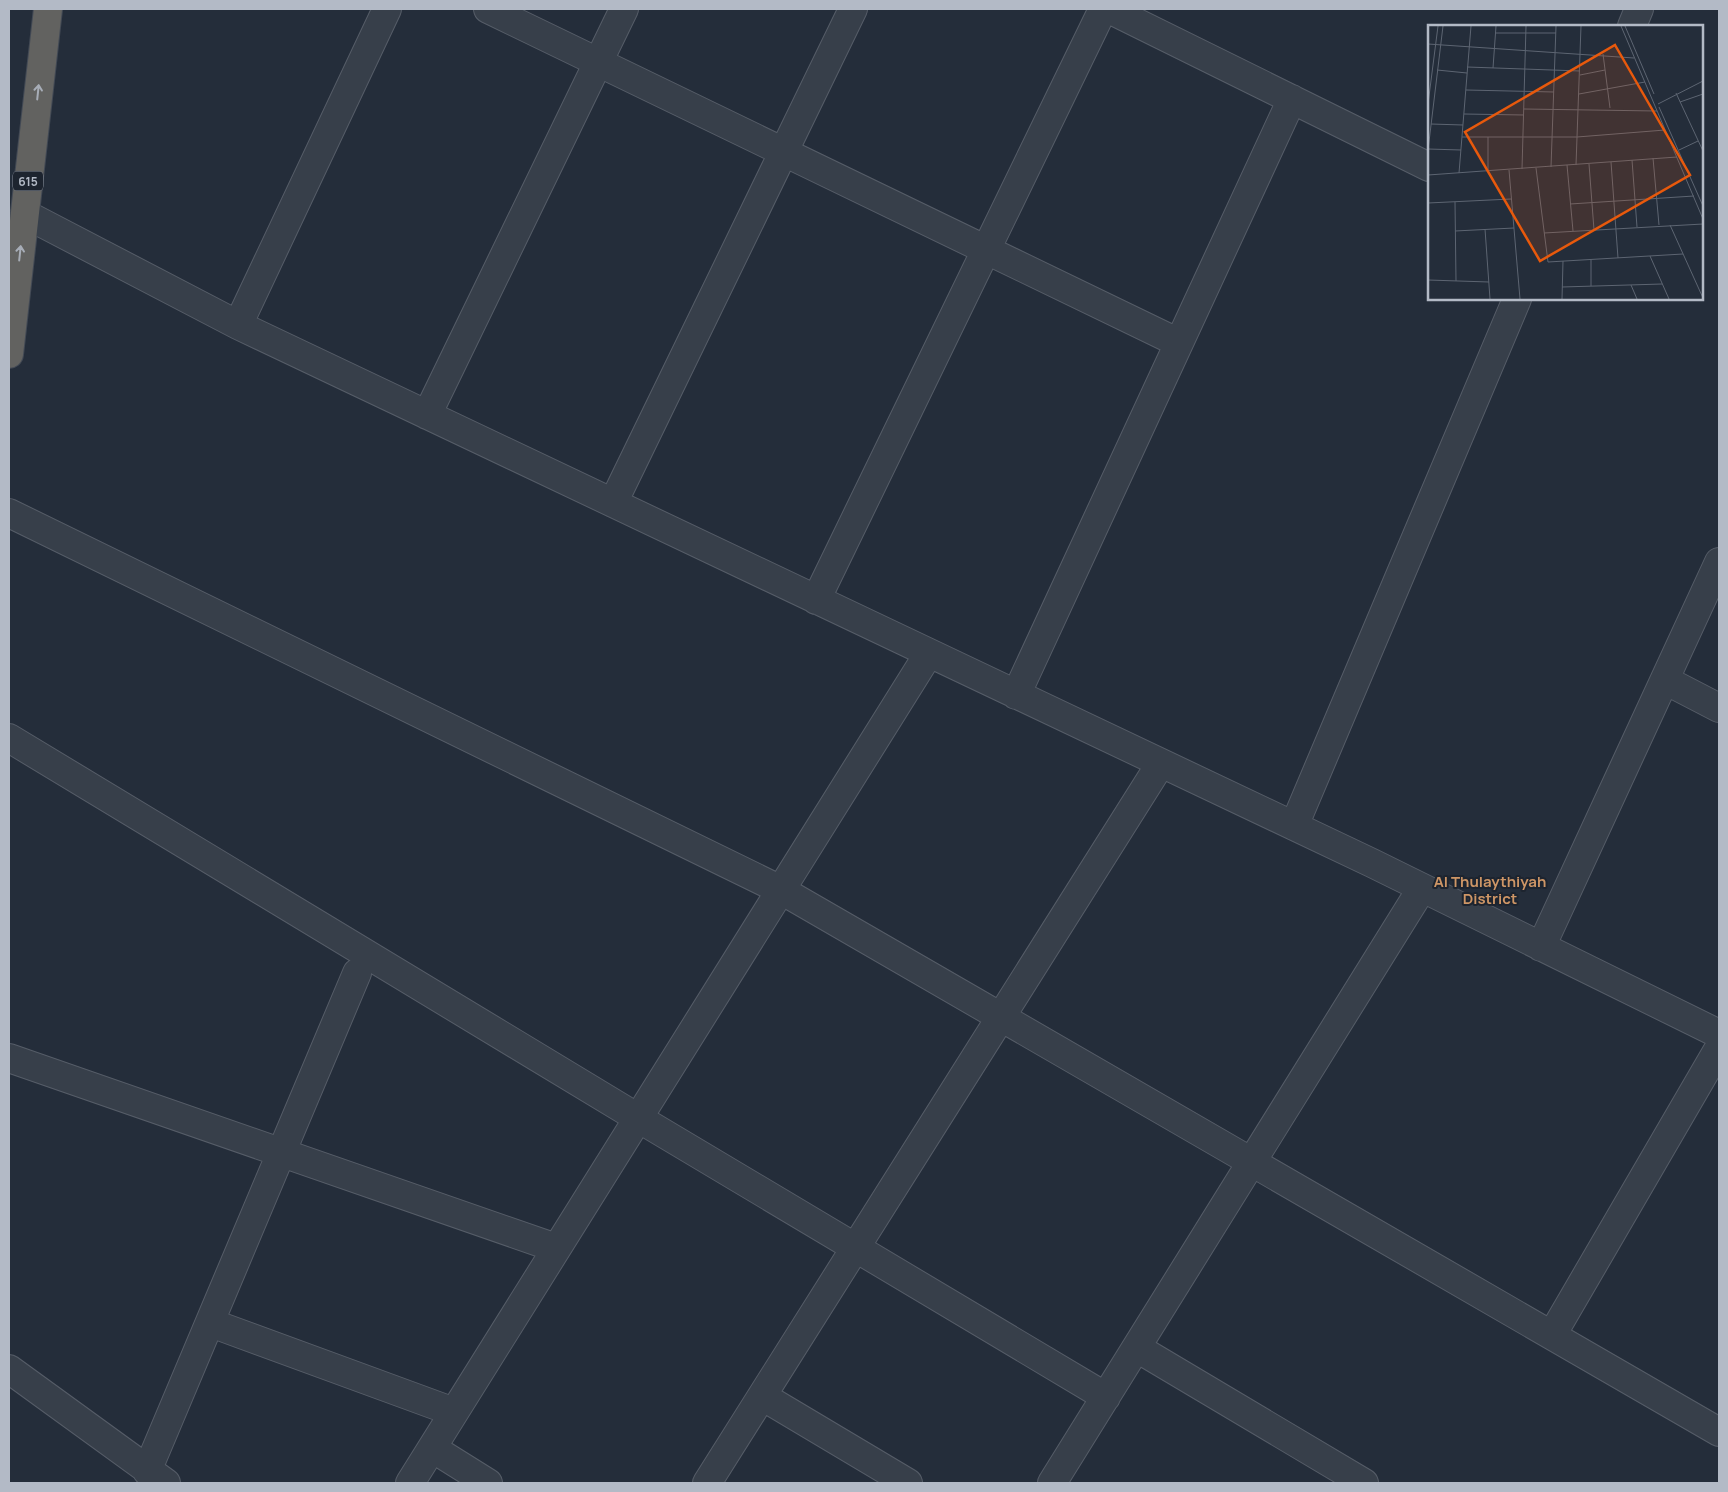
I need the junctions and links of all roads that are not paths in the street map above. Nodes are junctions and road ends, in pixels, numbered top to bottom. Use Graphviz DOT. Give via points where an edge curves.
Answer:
graph roads {
  1 [pos="48,9"];
  2 [pos="387,9"];
  3 [pos="488,9"];
  4 [pos="624,9"];
  5 [pos="853,9"];
  6 [pos="1103,9"];
  7 [pos="1109,9"];
  8 [pos="1640,9"];
  9 [pos="1632,25"];
  10 [pos="599,62"];
  11 [pos="1292,99"];
  12 [pos="784,152"];
  13 [pos="1428,167"];
  14 [pos="25,214"];
  15 [pos="986,249"];
  16 [pos="1517,300"];
  17 [pos="238,325"];
  18 [pos="1179,343"];
  19 [pos="9,354"];
  20 [pos="427,415"];
  21 [pos="614,503"];
  22 [pos="9,513"];
  23 [pos="1719,562"];
  24 [pos="816,600"];
  25 [pos="929,653"];
  26 [pos="1665,680"];
  27 [pos="1016,694"];
  28 [pos="1719,708"];
  29 [pos="9,738"];
  30 [pos="1161,763"];
  31 [pos="1294,826"];
  32 [pos="1422,888"];
  33 [pos="781,890"];
  34 [pos="1541,947"];
  35 [pos="357,973"];
  36 [pos="1001,1017"];
  37 [pos="1719,1034"];
  38 [pos="1719,1048"];
  39 [pos="9,1058"];
  40 [pos="638,1118"];
  41 [pos="283,1153"];
  42 [pos="1252,1162"];
  43 [pos="855,1247"];
  44 [pos="556,1248"];
  45 [pos="211,1323"];
  46 [pos="1552,1335"];
  47 [pos="1137,1348"];
  48 [pos="9,1370"];
  49 [pos="762,1396"];
  50 [pos="1106,1397"];
  51 [pos="454,1412"];
  52 [pos="1719,1432"];
  53 [pos="432,1448"];
  54 [pos="157,1477"];
  55 [pos="410,1483"];
  56 [pos="488,1483"];
  57 [pos="707,1483"];
  58 [pos="908,1483"];
  59 [pos="1052,1483"];
  60 [pos="1364,1483"];
  14 -- 1 [label="highway, 615, one-way"];
  2 -- 17 [label="street"];
  3 -- 10 [label="street"];
  4 -- 10 [label="street"];
  5 -- 12 [label="street"];
  6 -- 15 [label="street"];
  7 -- 11 [label="street"];
  8 -- 9 [label="street"];
  10 -- 12 [label="street"];
  10 -- 20 [label="street"];
  11 -- 13 [label="street"];
  11 -- 18 [label="street"];
  12 -- 15 [label="street"];
  12 -- 21 [label="street"];
  14 -- 17 [label="street"];
  19 -- 14 [label="highway, 615, one-way"];
  15 -- 18 [label="street"];
  15 -- 24 [label="street"];
  16 -- 31 [label="street"];
  17 -- 20 [label="street"];
  18 -- 27 [label="street"];
  20 -- 21 [label="street"];
  21 -- 24 [label="street"];
  22 -- 33 [label="street"];
  23 -- 26 [label="street"];
  24 -- 25 [label="street"];
  25 -- 27 [label="street"];
  25 -- 33 [label="street"];
  26 -- 28 [label="street"];
  26 -- 34 [label="street"];
  27 -- 30 [label="street"];
  29 -- 40 [label="street"];
  30 -- 31 [label="street"];
  30 -- 36 [label="street"];
  31 -- 32 [label="street"];
  32 -- 34 [label="street"];
  32 -- 42 [label="street"];
  33 -- 36 [label="street"];
  33 -- 40 [label="street"];
  34 -- 37 [label="street"];
  35 -- 41 [label="street"];
  36 -- 42 [label="street"];
  36 -- 43 [label="street"];
  38 -- 46 [label="street"];
  39 -- 41 [label="street"];
  40 -- 43 [label="street"];
  40 -- 44 [label="street"];
  41 -- 44 [label="street"];
  41 -- 45 [label="street"];
  42 -- 46 [label="street"];
  42 -- 47 [label="street"];
  43 -- 49 [label="street"];
  43 -- 50 [label="street"];
  44 -- 51 [label="street"];
  45 -- 51 [label="street"];
  45 -- 54 [label="street"];
  46 -- 52 [label="street"];
  47 -- 50 [label="street"];
  47 -- 60 [label="street"];
  48 -- 54 [label="street"];
  49 -- 57 [label="street"];
  49 -- 58 [label="street"];
  50 -- 59 [label="street"];
  51 -- 53 [label="street"];
  53 -- 55 [label="street"];
  53 -- 56 [label="street"];
}
